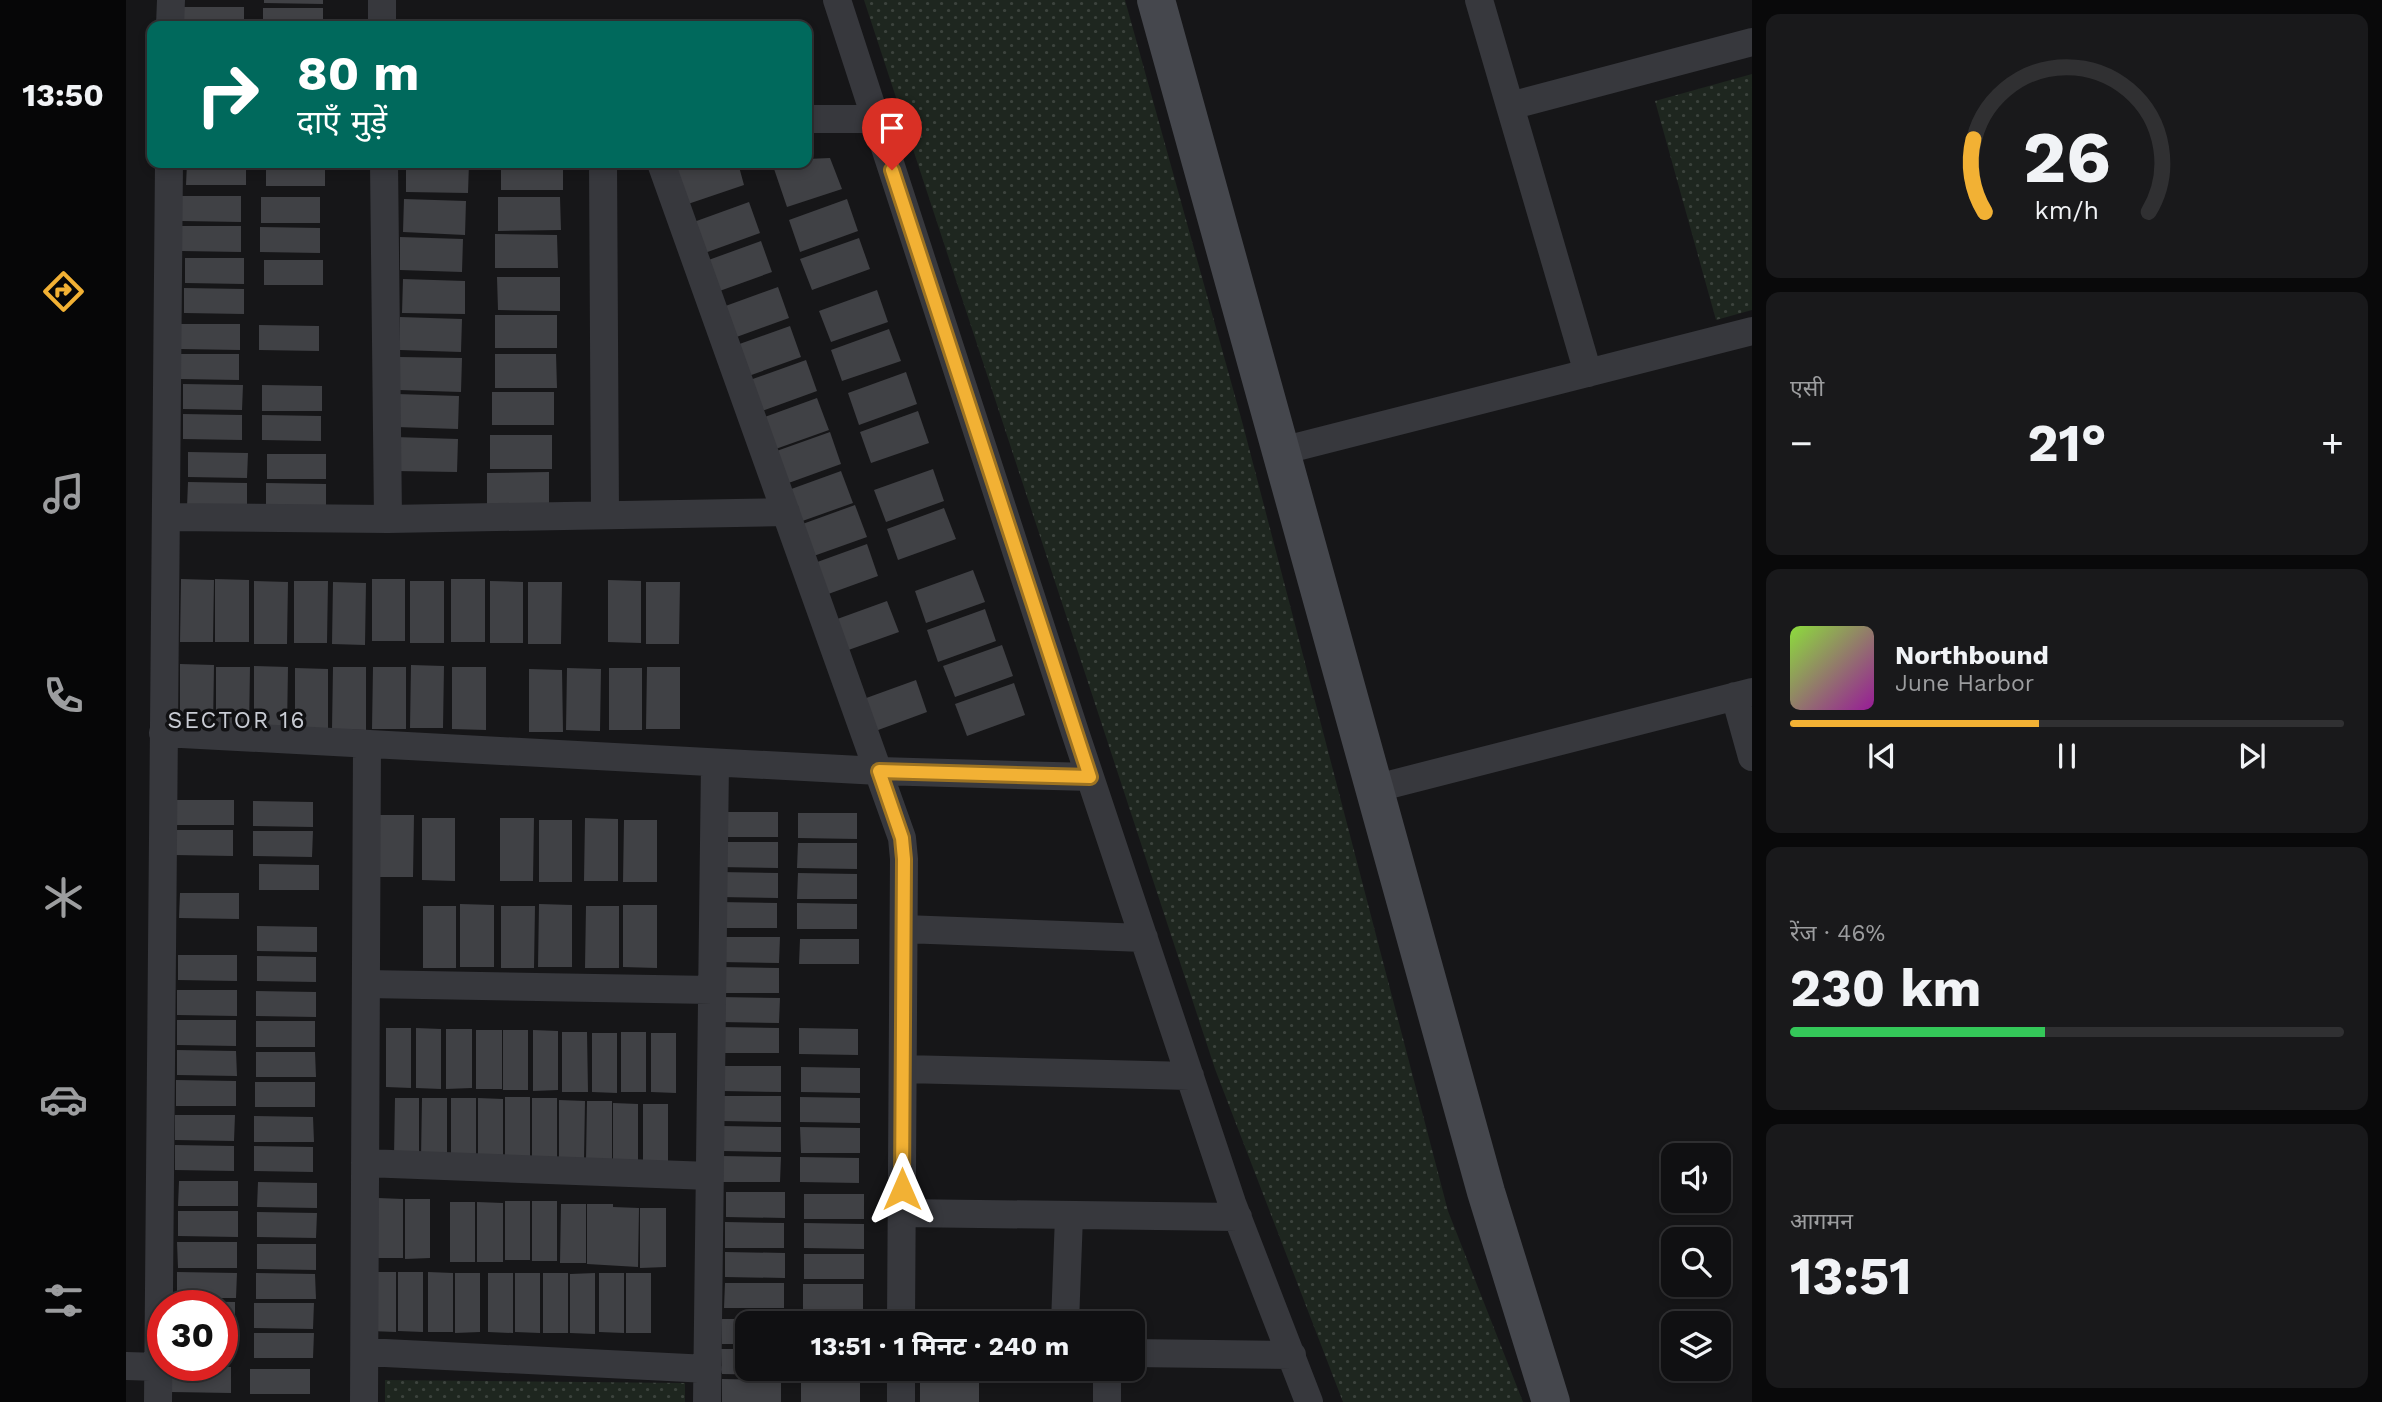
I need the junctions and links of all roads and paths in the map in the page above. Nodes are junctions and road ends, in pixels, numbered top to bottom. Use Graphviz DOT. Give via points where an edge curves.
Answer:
graph roads {
  1 [pos="171,0"];
  2 [pos="382,0"];
  3 [pos="837,0"];
  4 [pos="1156,0"];
  5 [pos="1479,0"];
  6 [pos="170,21"];
  7 [pos="383,21"];
  8 [pos="1752,41"];
  9 [pos="1510,106"];
  10 [pos="812,118"];
  11 [pos="876,119"];
  12 [pos="169,168"];
  13 [pos="384,168"];
  14 [pos="603,168"];
  15 [pos="663,168"];
  16 [pos="1752,331"];
  17 [pos="1588,373"];
  18 [pos="1280,451"];
  19 [pos="786,512"];
  20 [pos="605,516"];
  21 [pos="166,517"];
  22 [pos="388,519"];
  23 [pos="1744,694"];
  24 [pos="163,733"];
  25 [pos="367,744"];
  26 [pos="1752,757"];
  27 [pos="715,763"];
  28 [pos="879,771"];
  29 [pos="1090,777"];
  30 [pos="1373,789"];
  31 [pos="904,929"];
  32 [pos="1144,938"];
  33 [pos="366,984"];
  34 [pos="712,990"];
  35 [pos="903,1069"];
  36 [pos="1190,1076"];
  37 [pos="365,1163"];
  38 [pos="710,1176"];
  39 [pos="902,1213"];
  40 [pos="1069,1216"];
  41 [pos="1238,1217"];
  42 [pos="159,1290"];
  43 [pos="901,1311"];
  44 [pos="1065,1311"];
  45 [pos="365,1352"];
  46 [pos="1145,1353"];
  47 [pos="1292,1355"];
  48 [pos="126,1366"];
  49 [pos="147,1367"];
  50 [pos="708,1369"];
  51 [pos="158,1381"];
  52 [pos="901,1381"];
  53 [pos="1107,1381"];
  54 [pos="158,1402"];
  55 [pos="364,1402"];
  56 [pos="707,1402"];
  57 [pos="901,1402"];
  58 [pos="1107,1402"];
  59 [pos="1309,1402"];
  60 [pos="1551,1402"];
  1 -- 6 [label="street"];
  2 -- 7 [label="street"];
  3 -- 11 [label="street"];
  4 -- 18 [label="street"];
  5 -- 9 [label="street"];
  8 -- 9 [label="street"];
  9 -- 17 [label="street"];
  10 -- 11 [label="street"];
  11 -- 29 [label="street"];
  12 -- 21 [label="street"];
  13 -- 22 [label="street"];
  14 -- 20 [label="street"];
  15 -- 19 [label="street"];
  16 -- 17 [label="street"];
  17 -- 18 [label="street"];
  18 -- 30 [label="street"];
  19 -- 20 [label="street"];
  19 -- 28 [label="street"];
  20 -- 22 [label="street"];
  21 -- 22 [label="street"];
  21 -- 24 [label="street"];
  23 -- 26 [label="street"];
  23 -- 30 [label="street"];
  24 -- 25 [label="street"];
  24 -- 42 [label="street"];
  25 -- 27 [label="street"];
  25 -- 33 [label="street"];
  27 -- 28 [label="street"];
  27 -- 34 [label="street"];
  28 -- 29 [label="street"];
  28 -- 31 [label="street" via="902,838"];
  29 -- 32 [label="street"];
  30 -- 60 [label="street" via="1486,1192"];
  31 -- 32 [label="street"];
  31 -- 35 [label="street"];
  32 -- 36 [label="street"];
  33 -- 34 [label="street"];
  33 -- 37 [label="street"];
  34 -- 38 [label="street"];
  35 -- 36 [label="street"];
  35 -- 39 [label="street"];
  36 -- 41 [label="street"];
  37 -- 38 [label="street"];
  37 -- 45 [label="street"];
  38 -- 50 [label="street"];
  39 -- 40 [label="street"];
  39 -- 43 [label="street"];
  40 -- 41 [label="street"];
  40 -- 44 [label="street"];
  41 -- 47 [label="street"];
  45 -- 50 [label="street"];
  45 -- 55 [label="street"];
  46 -- 47 [label="street"];
  47 -- 59 [label="street"];
  48 -- 49 [label="street"];
  50 -- 56 [label="street"];
  51 -- 54 [label="street"];
  52 -- 57 [label="street"];
  53 -- 58 [label="street"];
}
